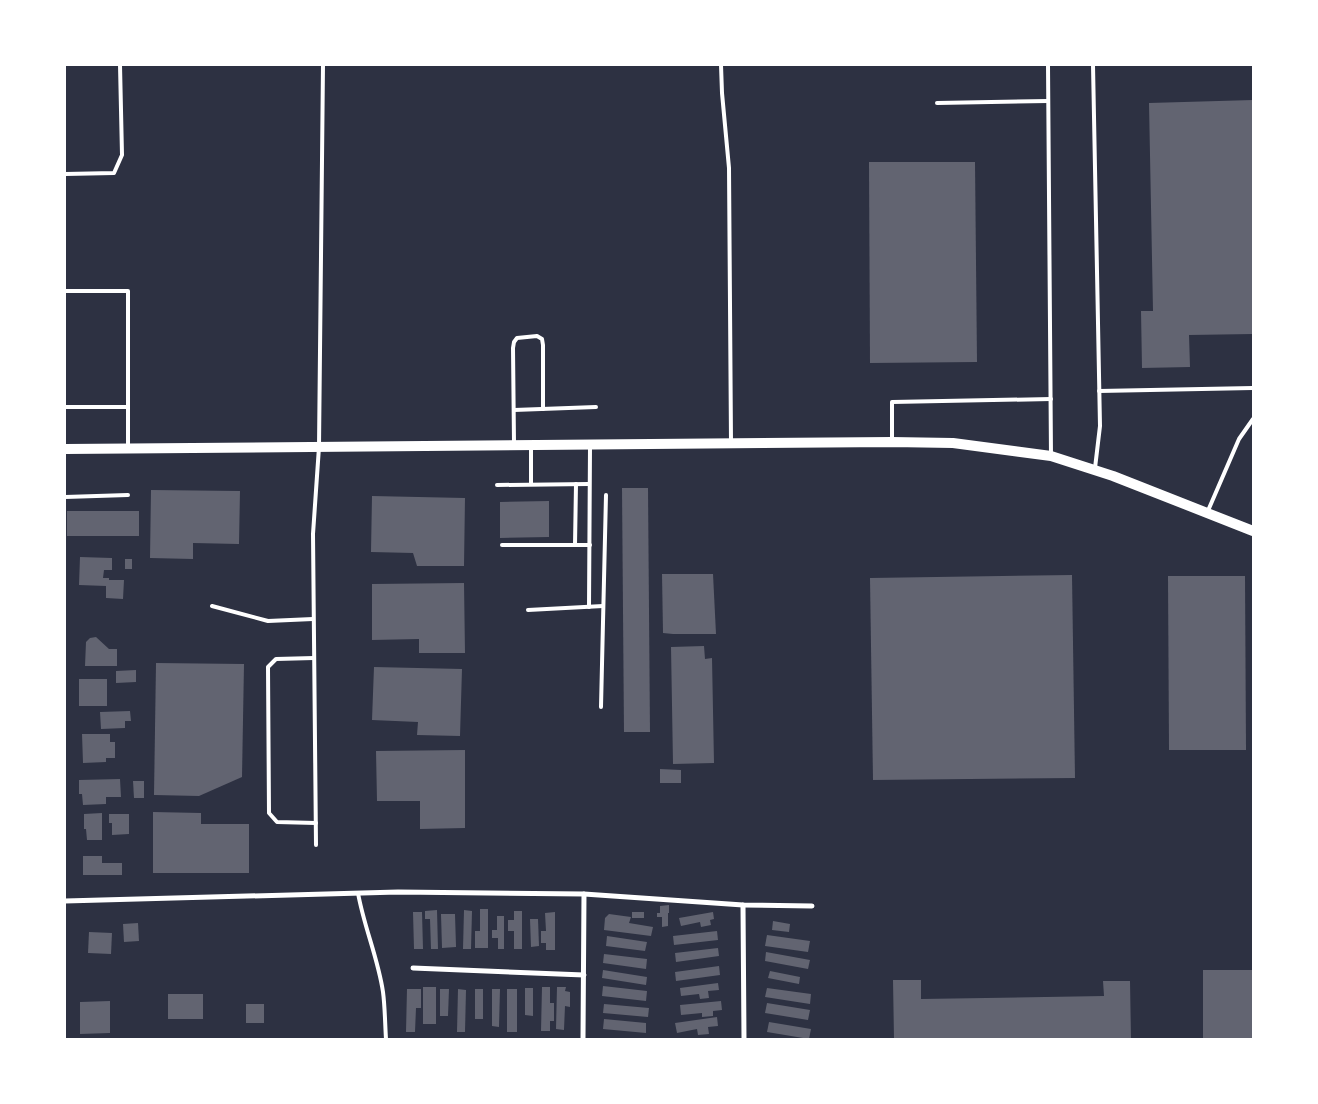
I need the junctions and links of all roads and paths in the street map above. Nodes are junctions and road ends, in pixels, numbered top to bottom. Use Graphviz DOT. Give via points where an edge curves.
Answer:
graph roads {
  1 [pos="120,65"];
  2 [pos="323,65"];
  3 [pos="721,65"];
  4 [pos="1048,65"];
  5 [pos="1093,65"];
  6 [pos="1048,101"];
  7 [pos="937,103"];
  8 [pos="65,174"];
  9 [pos="65,291"];
  10 [pos="1253,388"];
  11 [pos="1099,390"];
  12 [pos="1051,399"];
  13 [pos="65,407"];
  14 [pos="128,407"];
  15 [pos="596,407"];
  16 [pos="543,409"];
  17 [pos="514,410"];
  18 [pos="1253,419"];
  19 [pos="892,442"];
  20 [pos="731,444"];
  21 [pos="514,445"];
  22 [pos="531,445"];
  23 [pos="590,445"];
  24 [pos="319,447"];
  25 [pos="65,449"];
  26 [pos="128,449"];
  27 [pos="1051,456"];
  28 [pos="1095,470"];
  29 [pos="531,484"];
  30 [pos="576,484"];
  31 [pos="589,484"];
  32 [pos="497,485"];
  33 [pos="128,495"];
  34 [pos="606,495"];
  35 [pos="65,497"];
  36 [pos="1207,513"];
  37 [pos="1253,531"];
  38 [pos="502,545"];
  39 [pos="575,545"];
  40 [pos="590,545"];
  41 [pos="212,606"];
  42 [pos="603,606"];
  43 [pos="588,607"];
  44 [pos="528,610"];
  45 [pos="314,619"];
  46 [pos="314,658"];
  47 [pos="601,707"];
  48 [pos="316,823"];
  49 [pos="316,845"];
  50 [pos="358,893"];
  51 [pos="584,894"];
  52 [pos="65,901"];
  53 [pos="743,905"];
  54 [pos="812,906"];
  55 [pos="413,968"];
  56 [pos="584,975"];
  57 [pos="386,1039"];
  58 [pos="583,1039"];
  59 [pos="744,1039"];
  1 -- 8 [label="lane" via="122,155 114,173"];
  2 -- 24 [label="lane"];
  3 -- 20 [label="lane" via="729,168"];
  4 -- 6 [label="lane"];
  5 -- 11 [label="lane"];
  6 -- 7 [label="lane"];
  6 -- 12 [label="lane"];
  9 -- 14 [label="lane" via="128,291"];
  10 -- 11 [label="lane"];
  11 -- 28 [label="lane" via="1100,426"];
  12 -- 19 [label="lane" via="892,402"];
  12 -- 27 [label="lane"];
  13 -- 14 [label="lane"];
  14 -- 26 [label="lane"];
  15 -- 16 [label="lane"];
  16 -- 17 [label="lane"];
  16 -- 17 [label="lane" via="543,345 537,336 517,338 514,342"];
  17 -- 21 [label="lane"];
  18 -- 36 [label="lane" via="1239,439"];
  19 -- 20 [label="main road"];
  19 -- 27 [label="main road" via="953,443"];
  20 -- 23 [label="main road"];
  21 -- 22 [label="main road"];
  21 -- 24 [label="main road"];
  22 -- 23 [label="main road"];
  22 -- 29 [label="lane"];
  23 -- 31 [label="lane"];
  24 -- 26 [label="main road"];
  24 -- 45 [label="lane" via="313,534"];
  25 -- 26 [label="main road"];
  27 -- 28 [label="main road"];
  28 -- 36 [label="main road"];
  29 -- 30 [label="lane"];
  29 -- 32 [label="lane"];
  30 -- 31 [label="lane"];
  30 -- 39 [label="lane"];
  31 -- 40 [label="lane"];
  33 -- 35 [label="lane"];
  34 -- 42 [label="lane"];
  36 -- 37 [label="main road"];
  38 -- 39 [label="lane"];
  39 -- 40 [label="lane"];
  40 -- 43 [label="lane"];
  41 -- 45 [label="lane" via="268,621"];
  42 -- 43 [label="lane"];
  42 -- 47 [label="lane"];
  43 -- 44 [label="lane"];
  45 -- 46 [label="lane"];
  46 -- 48 [label="lane"];
  46 -- 48 [label="lane" via="276,659 268,667 269,813 277,822"];
  48 -- 49 [label="lane"];
  50 -- 51 [label="street"];
  50 -- 52 [label="street"];
  50 -- 57 [label="lane" via="383,992"];
  51 -- 53 [label="street"];
  51 -- 56 [label="street"];
  53 -- 54 [label="street"];
  53 -- 59 [label="street"];
  55 -- 56 [label="street"];
  56 -- 58 [label="street"];
}
